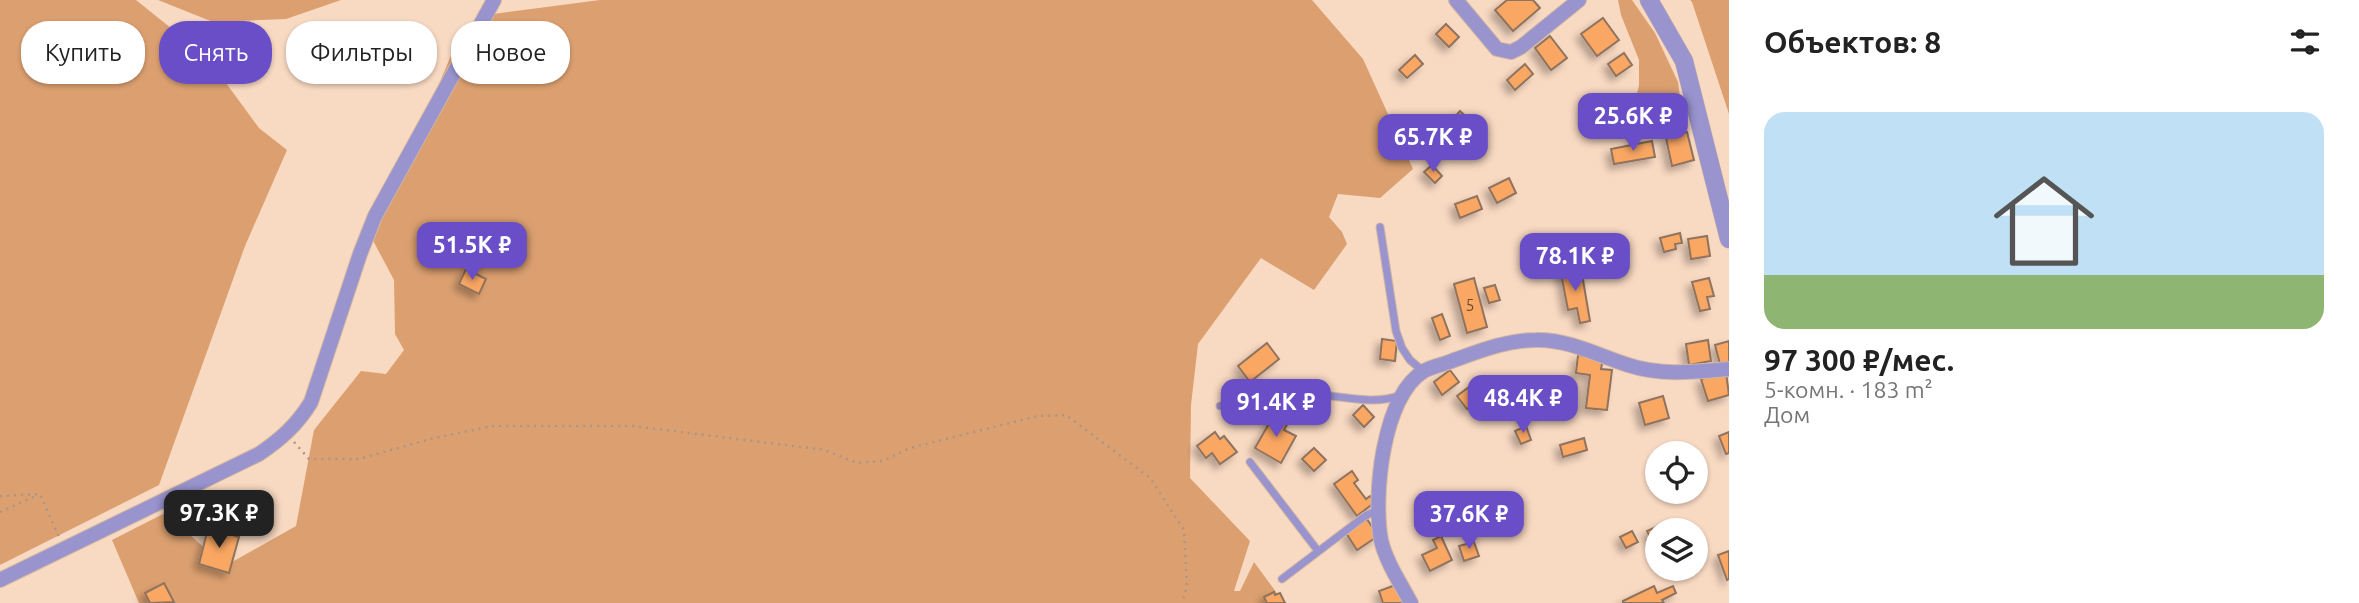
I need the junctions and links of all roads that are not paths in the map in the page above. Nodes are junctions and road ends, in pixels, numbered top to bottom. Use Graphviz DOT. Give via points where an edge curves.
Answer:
graph roads {
  1 [pos="494,0"];
  2 [pos="1456,0"];
  3 [pos="1579,0"];
  4 [pos="1649,0"];
  5 [pos="1380,226"];
  6 [pos="1729,239"];
  7 [pos="1729,369"];
  8 [pos="1423,371"];
  9 [pos="1402,395"];
  10 [pos="1220,405"];
  11 [pos="1250,462"];
  12 [pos="1379,510"];
  13 [pos="1318,551"];
  14 [pos="1282,579"];
  15 [pos="0,580"];
  16 [pos="1411,603"];
  1 -- 15 [label="street" via="375,216 311,402 300,420 259,454"];
  2 -- 3 [label="street" via="1497,49 1511,52"];
  4 -- 6 [label="street" via="1684,61"];
  5 -- 8 [label="lane" via="1396,331 1406,354"];
  7 -- 8 [label="street" via="1684,373 1643,369 1588,349 1539,340 1493,347"];
  8 -- 9 [label="street"];
  9 -- 10 [label="lane" via="1380,400 1294,394"];
  9 -- 12 [label="street" via="1381,466"];
  11 -- 13 [label="lane"];
  12 -- 13 [label="lane"];
  12 -- 16 [label="street" via="1382,544"];
  13 -- 14 [label="lane"];
}
